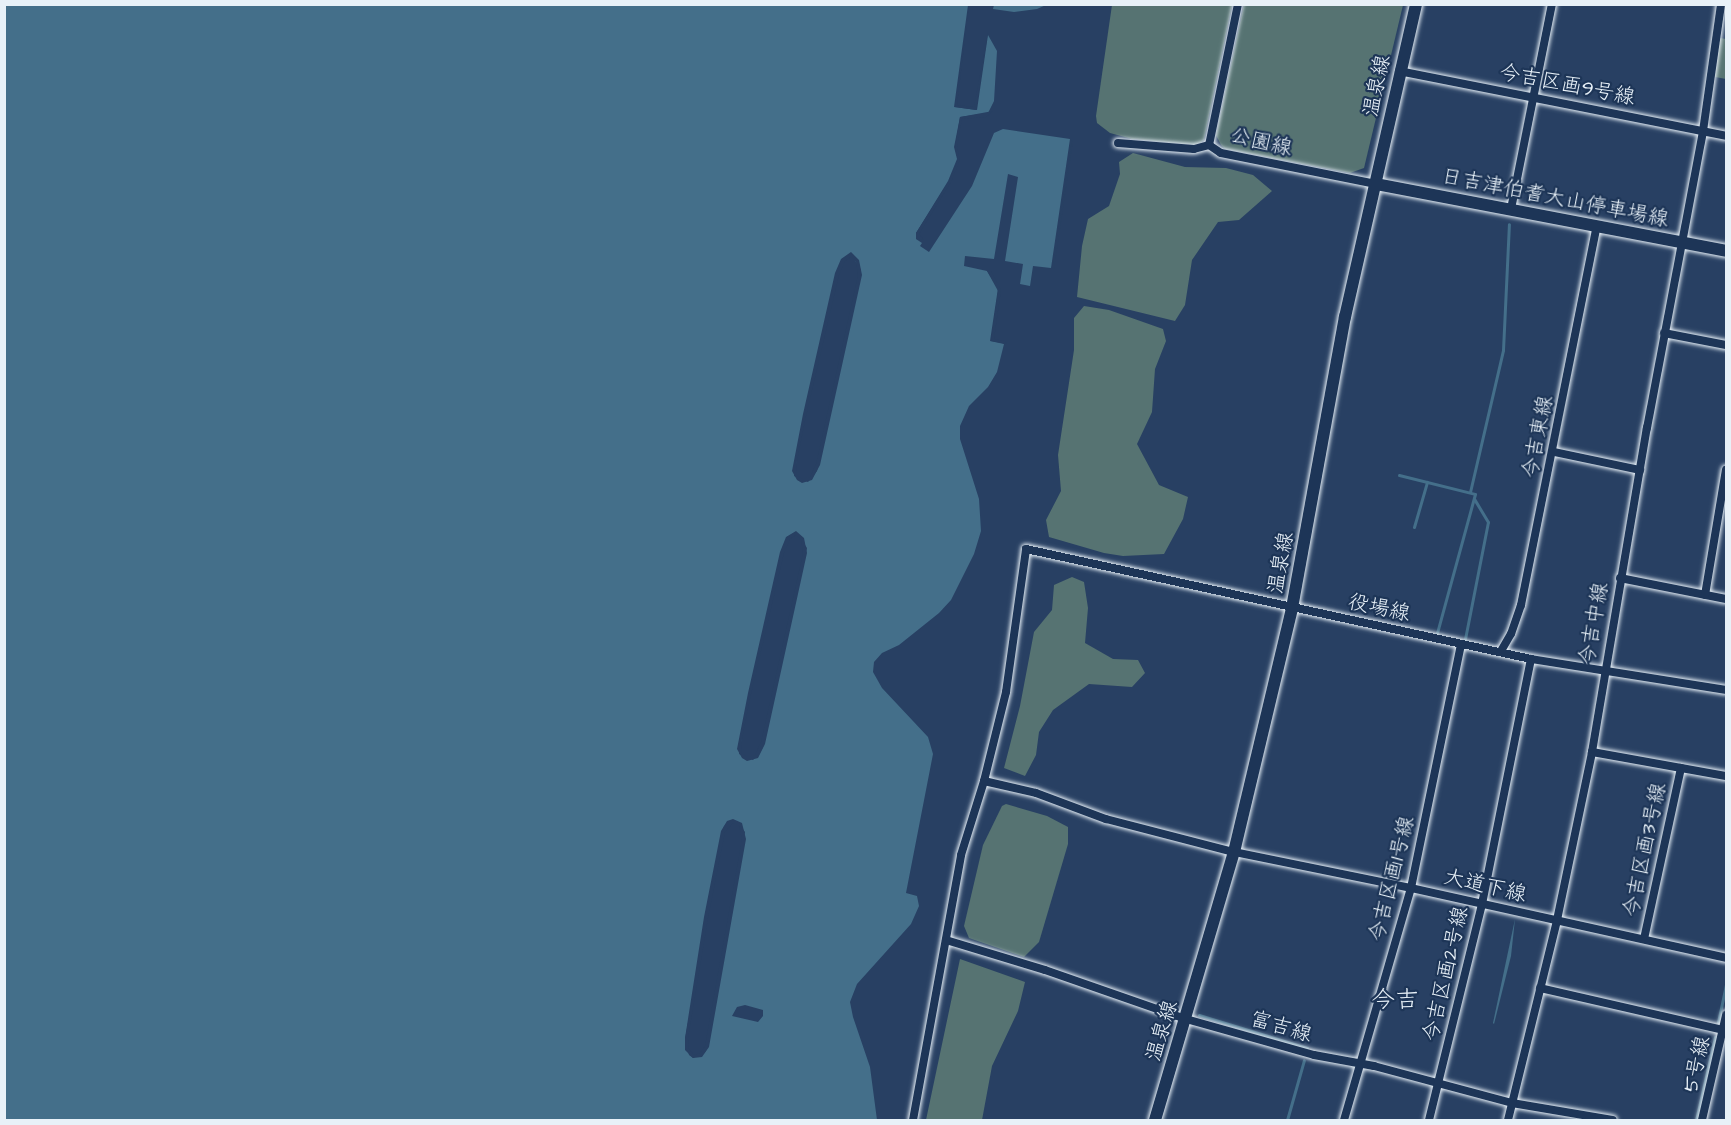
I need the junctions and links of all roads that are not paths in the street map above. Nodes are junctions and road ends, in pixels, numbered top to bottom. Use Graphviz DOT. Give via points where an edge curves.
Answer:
graph roads {
  1 [pos="1238,4"];
  2 [pos="1416,4"];
  3 [pos="1552,4"];
  4 [pos="1721,4"];
  5 [pos="1400,71"];
  6 [pos="1533,96"];
  7 [pos="1703,131"];
  8 [pos="1726,136"];
  9 [pos="1118,142"];
  10 [pos="1209,146"];
  11 [pos="1376,184"];
  12 [pos="1511,208"];
  13 [pos="1597,226"];
  14 [pos="1682,242"];
  15 [pos="1726,251"];
  16 [pos="1664,333"];
  17 [pos="1726,345"];
  18 [pos="1554,452"];
  19 [pos="1640,470"];
  20 [pos="1726,470"];
  21 [pos="1620,578"];
  22 [pos="1705,595"];
  23 [pos="1726,599"];
  24 [pos="1292,608"];
  25 [pos="1461,644"];
  26 [pos="1501,651"];
  27 [pos="1531,658"];
  28 [pos="1604,671"];
  29 [pos="1726,690"];
  30 [pos="1592,752"];
  31 [pos="1681,768"];
  32 [pos="1726,776"];
  33 [pos="984,781"];
  34 [pos="1234,852"];
  35 [pos="1411,888"];
  36 [pos="1482,904"];
  37 [pos="1557,920"];
  38 [pos="1644,939"];
  39 [pos="946,940"];
  40 [pos="1726,958"];
  41 [pos="1540,988"];
  42 [pos="1726,1015"];
  43 [pos="1186,1019"];
  44 [pos="1723,1030"];
  45 [pos="1360,1065"];
  46 [pos="1438,1084"];
  47 [pos="1512,1103"];
  48 [pos="913,1120"];
  49 [pos="1155,1120"];
  50 [pos="1344,1120"];
  51 [pos="1429,1120"];
  52 [pos="1508,1120"];
  53 [pos="1613,1120"];
  54 [pos="1702,1120"];
  1 -- 10 [label="street, 公園線"];
  2 -- 5 [label="street, 温泉線"];
  3 -- 6 [label="street"];
  4 -- 7 [label="street, 今吉中線"];
  5 -- 6 [label="street, 今吉区画9号線"];
  5 -- 11 [label="street, 温泉線"];
  6 -- 7 [label="street, 今吉区画9号線"];
  6 -- 12 [label="street"];
  7 -- 8 [label="street, 今吉区画9号線"];
  7 -- 14 [label="street, 今吉中線"];
  9 -- 10 [label="street" via="1194,149"];
  10 -- 11 [label="street, 公園線" via="1221,153"];
  11 -- 12 [label="street, 日吉津伯耆大山停車場線"];
  11 -- 24 [label="street, 温泉線" via="1344,317"];
  12 -- 13 [label="street, 日吉津伯耆大山停車場線"];
  13 -- 14 [label="street, 日吉津伯耆大山停車場線"];
  13 -- 18 [label="street, 今吉東線"];
  14 -- 15 [label="street, 日吉津伯耆大山停車場線"];
  14 -- 16 [label="street, 今吉中線"];
  16 -- 17 [label="street"];
  16 -- 19 [label="street, 今吉中線"];
  18 -- 19 [label="street"];
  18 -- 26 [label="street, 今吉東線" via="1521,605"];
  19 -- 21 [label="street, 今吉中線"];
  20 -- 22 [label="street"];
  21 -- 22 [label="street"];
  21 -- 28 [label="street, 今吉中線"];
  22 -- 23 [label="street"];
  24 -- 25 [label="street, 役場線"];
  24 -- 33 [label="street, 役場線" via="1026,549 1006,692"];
  24 -- 34 [label="street, 温泉線"];
  25 -- 26 [label="street, 役場線"];
  25 -- 35 [label="street, 今吉区画1号線"];
  26 -- 27 [label="street, 役場線"];
  27 -- 28 [label="street, 役場線"];
  27 -- 36 [label="street, 今吉区画2号線"];
  28 -- 29 [label="street, 役場線"];
  28 -- 30 [label="street, 今吉中線"];
  30 -- 31 [label="street"];
  30 -- 37 [label="street, 今吉中線"];
  31 -- 32 [label="street"];
  31 -- 38 [label="street, 今吉区画3号線"];
  33 -- 34 [label="street, 大道下線" via="1036,793 1106,819"];
  33 -- 39 [label="street" via="961,855"];
  34 -- 35 [label="street, 大道下線"];
  34 -- 43 [label="street, 温泉線"];
  35 -- 36 [label="street, 大道下線"];
  35 -- 45 [label="street, 今吉区画1号線"];
  36 -- 37 [label="street, 大道下線"];
  36 -- 46 [label="street, 今吉区画2号線"];
  37 -- 38 [label="street, 大道下線"];
  37 -- 41 [label="street, 今吉中線"];
  38 -- 40 [label="street, 大道下線"];
  39 -- 43 [label="street, 富吉線" via="1045,969"];
  39 -- 48 [label="street"];
  41 -- 44 [label="street"];
  41 -- 47 [label="street, 今吉中線"];
  42 -- 44 [label="street, 5号線"];
  43 -- 45 [label="street, 富吉線"];
  43 -- 49 [label="street, 温泉線"];
  44 -- 54 [label="street, 5号線"];
  45 -- 46 [label="street, 富吉線"];
  45 -- 50 [label="street, 今吉区画1号線"];
  46 -- 47 [label="street, 富吉線"];
  46 -- 51 [label="street, 今吉区画2号線"];
  47 -- 52 [label="street, 今吉中線"];
  47 -- 53 [label="street, 富吉線"];
}
